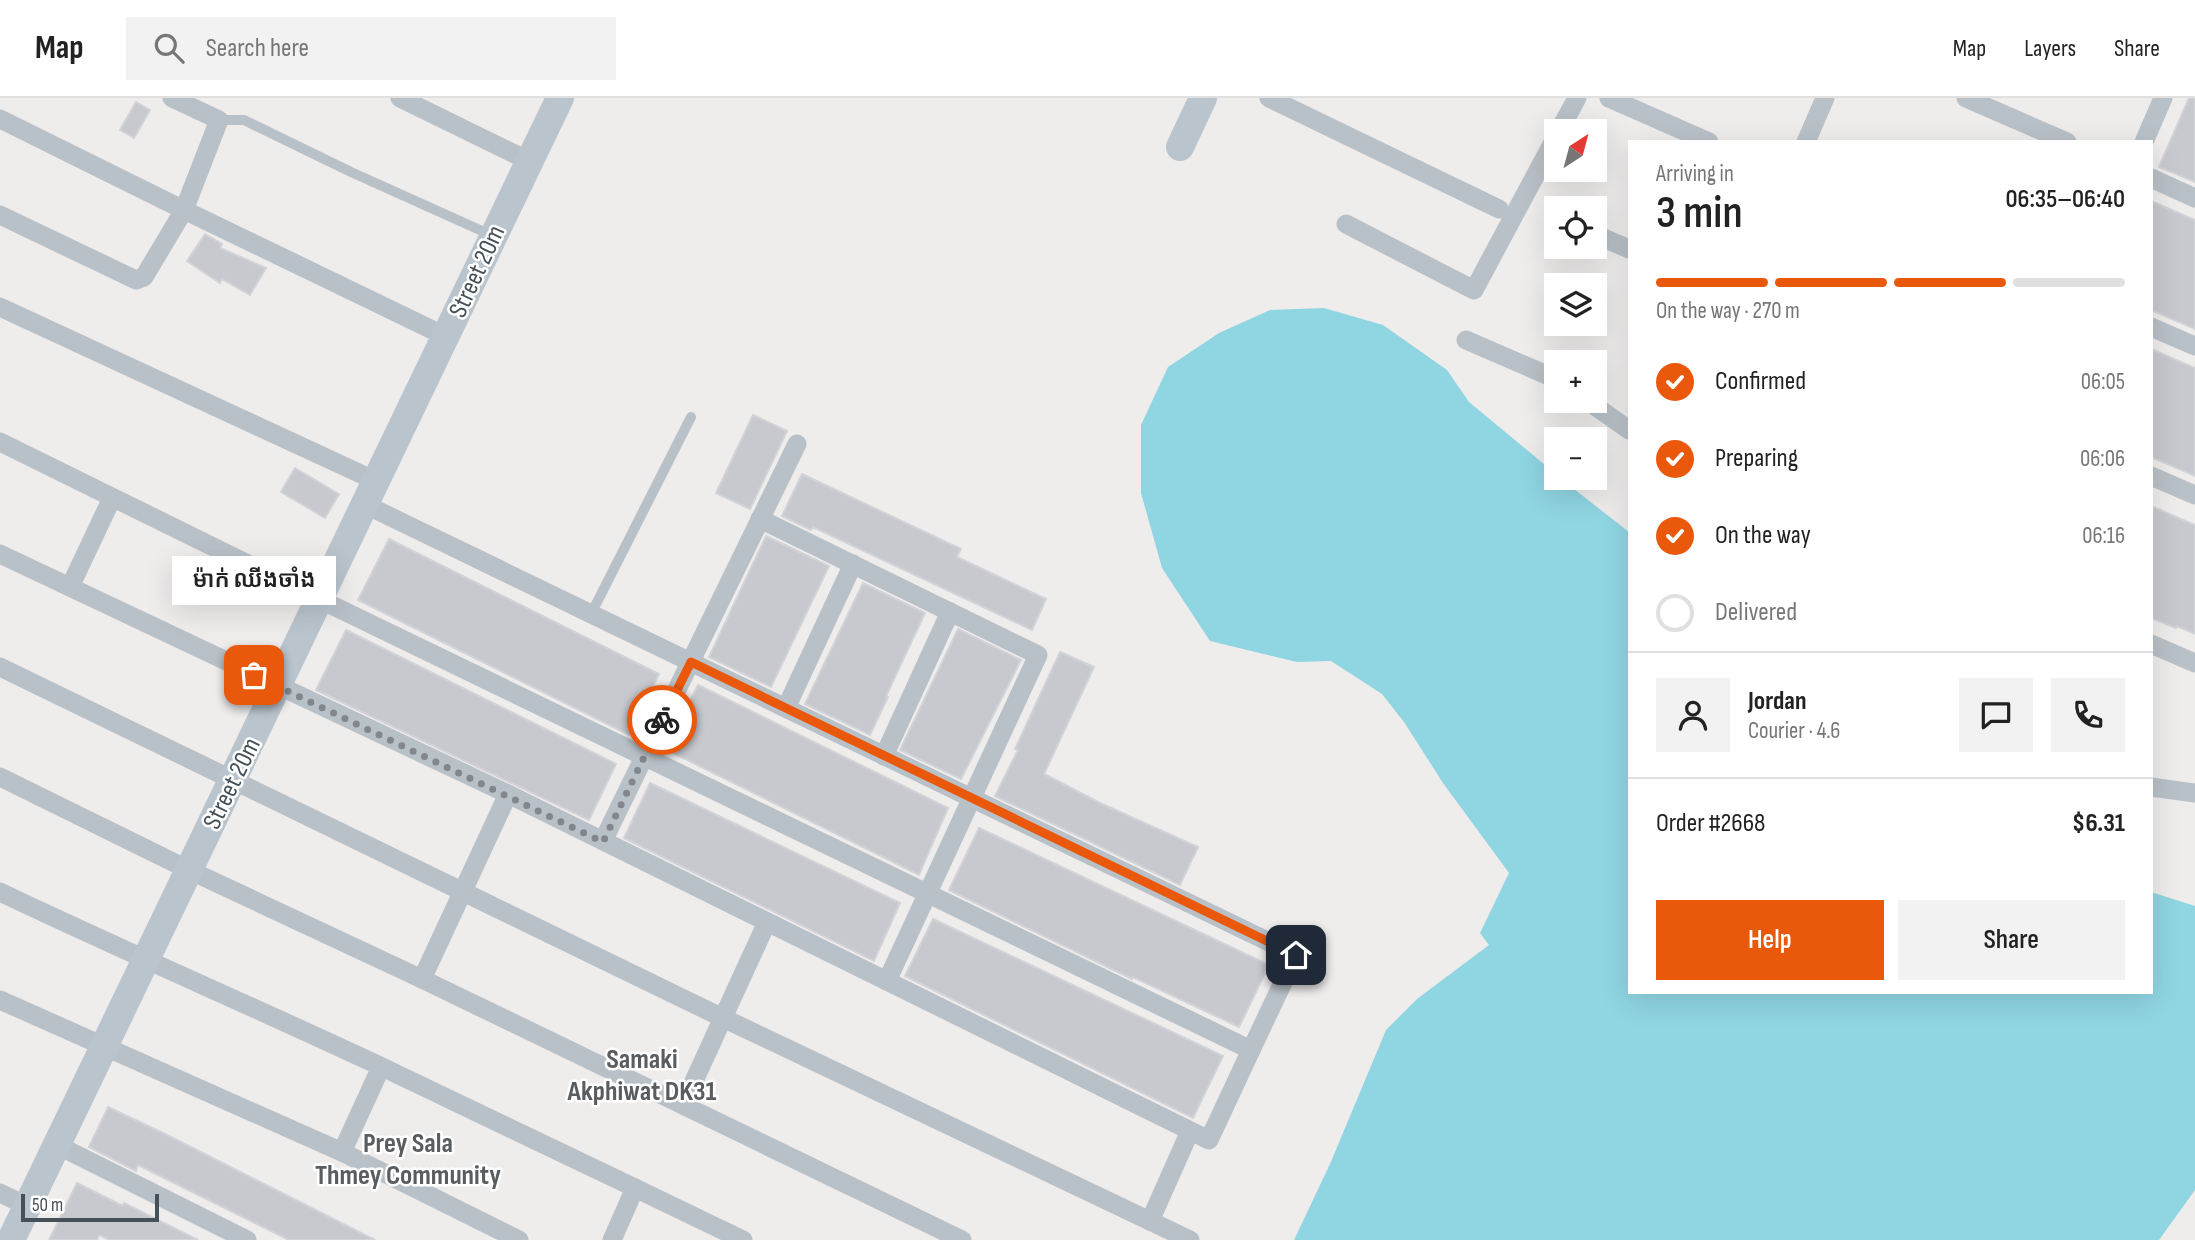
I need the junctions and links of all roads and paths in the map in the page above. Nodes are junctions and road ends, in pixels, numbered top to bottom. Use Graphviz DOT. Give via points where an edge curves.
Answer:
graph roads {
  1 [pos="172,98"];
  2 [pos="400,98"];
  3 [pos="560,98"];
  4 [pos="1203,98"];
  5 [pos="1269,98"];
  6 [pos="1577,98"];
  7 [pos="1609,98"];
  8 [pos="1825,98"];
  9 [pos="1966,98"];
  10 [pos="2163,98"];
  11 [pos="0,119"];
  12 [pos="1566,119"];
  13 [pos="219,120"];
  14 [pos="1704,140"];
  15 [pos="1807,140"];
  16 [pos="2062,140"];
  17 [pos="2145,140"];
  18 [pos="1180,147"];
  19 [pos="1544,159"];
  20 [pos="529,161"];
  21 [pos="2153,179"];
  22 [pos="2195,198"];
  23 [pos="1499,209"];
  24 [pos="184,211"];
  25 [pos="0,215"];
  26 [pos="1346,224"];
  27 [pos="492,236"];
  28 [pos="1607,240"];
  29 [pos="1628,249"];
  30 [pos="0,307"];
  31 [pos="2153,328"];
  32 [pos="445,336"];
  33 [pos="1466,340"];
  34 [pos="2195,346"];
  35 [pos="1544,374"];
  36 [pos="1605,413"];
  37 [pos="691,417"];
  38 [pos="1628,429"];
  39 [pos="0,442"];
  40 [pos="797,444"];
  41 [pos="2153,477"];
  42 [pos="370,493"];
  43 [pos="2195,495"];
  44 [pos="112,498"];
  45 [pos="760,519"];
  46 [pos="0,554"];
  47 [pos="853,564"];
  48 [pos="70,587"];
  49 [pos="319,599"];
  50 [pos="950,612"];
  51 [pos="591,614"];
  52 [pos="2153,645"];
  53 [pos="691,662"];
  54 [pos="2195,663"];
  55 [pos="0,667"];
  56 [pos="278,685"];
  57 [pos="786,708"];
  58 [pos="884,755"];
  59 [pos="645,756"];
  60 [pos="0,777"];
  61 [pos="232,780"];
  62 [pos="2153,787"];
  63 [pos="2195,793"];
  64 [pos="508,794"];
  65 [pos="972,798"];
  66 [pos="603,842"];
  67 [pos="189,870"];
  68 [pos="464,891"];
  69 [pos="0,892"];
  70 [pos="928,893"];
  71 [pos="767,922"];
  72 [pos="145,961"];
  73 [pos="422,979"];
  74 [pos="887,981"];
  75 [pos="0,1000"];
  76 [pos="723,1018"];
  77 [pos="104,1046"];
  78 [pos="1251,1049"];
  79 [pos="381,1067"];
  80 [pos="683,1105"];
  81 [pos="1190,1131"];
  82 [pos="57,1145"];
  83 [pos="342,1152"];
  84 [pos="635,1188"];
  85 [pos="0,1193"];
  86 [pos="27,1206"];
  87 [pos="1150,1221"];
  88 [pos="11,1240"];
  89 [pos="247,1240"];
  90 [pos="519,1240"];
  91 [pos="612,1240"];
  92 [pos="743,1240"];
  93 [pos="962,1240"];
  94 [pos="1190,1240"];
  1 -- 13 [label="street"];
  2 -- 20 [label="street"];
  3 -- 20 [label="street, Street 20m"];
  4 -- 18 [label="street"];
  5 -- 23 [label="street"];
  6 -- 12 [label="street"];
  7 -- 14 [label="street"];
  8 -- 15 [label="street"];
  9 -- 16 [label="street"];
  10 -- 17 [label="street"];
  11 -- 24 [label="street"];
  13 -- 24 [label="street"];
  13 -- 27 [label="lane" via="244,120"];
  19 -- 26 [label="street" via="1474,289"];
  20 -- 27 [label="street, Street 20m"];
  21 -- 22 [label="street"];
  24 -- 25 [label="street" via="140,280"];
  24 -- 32 [label="street"];
  27 -- 32 [label="street, Street 20m"];
  28 -- 29 [label="street"];
  30 -- 42 [label="street"];
  31 -- 34 [label="street"];
  32 -- 42 [label="street, Street 20m"];
  33 -- 35 [label="street"];
  36 -- 38 [label="street"];
  37 -- 51 [label="lane"];
  39 -- 44 [label="street"];
  40 -- 45 [label="street"];
  41 -- 43 [label="street"];
  42 -- 49 [label="street, Street 20m"];
  42 -- 51 [label="street"];
  44 -- 48 [label="street"];
  44 -- 49 [label="street"];
  45 -- 47 [label="street"];
  45 -- 53 [label="street"];
  46 -- 48 [label="street"];
  47 -- 50 [label="street"];
  47 -- 57 [label="street"];
  48 -- 56 [label="street"];
  49 -- 56 [label="street, Street 20m"];
  49 -- 59 [label="street"];
  50 -- 58 [label="street"];
  50 -- 65 [label="street" via="1038,655"];
  51 -- 53 [label="street"];
  52 -- 54 [label="street"];
  53 -- 57 [label="street"];
  53 -- 59 [label="street"];
  55 -- 61 [label="street"];
  56 -- 61 [label="street, Street 20m"];
  56 -- 64 [label="street"];
  57 -- 58 [label="street"];
  58 -- 65 [label="street"];
  59 -- 66 [label="street"];
  59 -- 70 [label="street"];
  60 -- 67 [label="street"];
  61 -- 67 [label="street, Street 20m"];
  61 -- 68 [label="street"];
  62 -- 63 [label="street"];
  64 -- 66 [label="street"];
  64 -- 68 [label="street"];
  65 -- 70 [label="street"];
  65 -- 78 [label="street" via="1296,955"];
  66 -- 71 [label="street"];
  67 -- 72 [label="street, Street 20m"];
  67 -- 73 [label="street"];
  68 -- 73 [label="street"];
  68 -- 76 [label="street"];
  69 -- 72 [label="street"];
  70 -- 74 [label="street"];
  70 -- 78 [label="street"];
  71 -- 74 [label="street"];
  71 -- 76 [label="street"];
  72 -- 77 [label="street, Street 20m"];
  72 -- 79 [label="street"];
  73 -- 80 [label="street"];
  74 -- 81 [label="street"];
  75 -- 77 [label="street"];
  76 -- 80 [label="street"];
  76 -- 87 [label="street"];
  77 -- 82 [label="street, Street 20m"];
  77 -- 83 [label="street"];
  78 -- 81 [label="street" via="1209,1140"];
  79 -- 83 [label="street"];
  79 -- 84 [label="street"];
  80 -- 93 [label="street"];
  81 -- 87 [label="street"];
  82 -- 86 [label="street, Street 20m"];
  82 -- 89 [label="street"];
  83 -- 90 [label="street"];
  84 -- 91 [label="street"];
  84 -- 92 [label="street"];
  85 -- 86 [label="street"];
  86 -- 88 [label="street, Street 20m"];
  87 -- 94 [label="street"];
}
